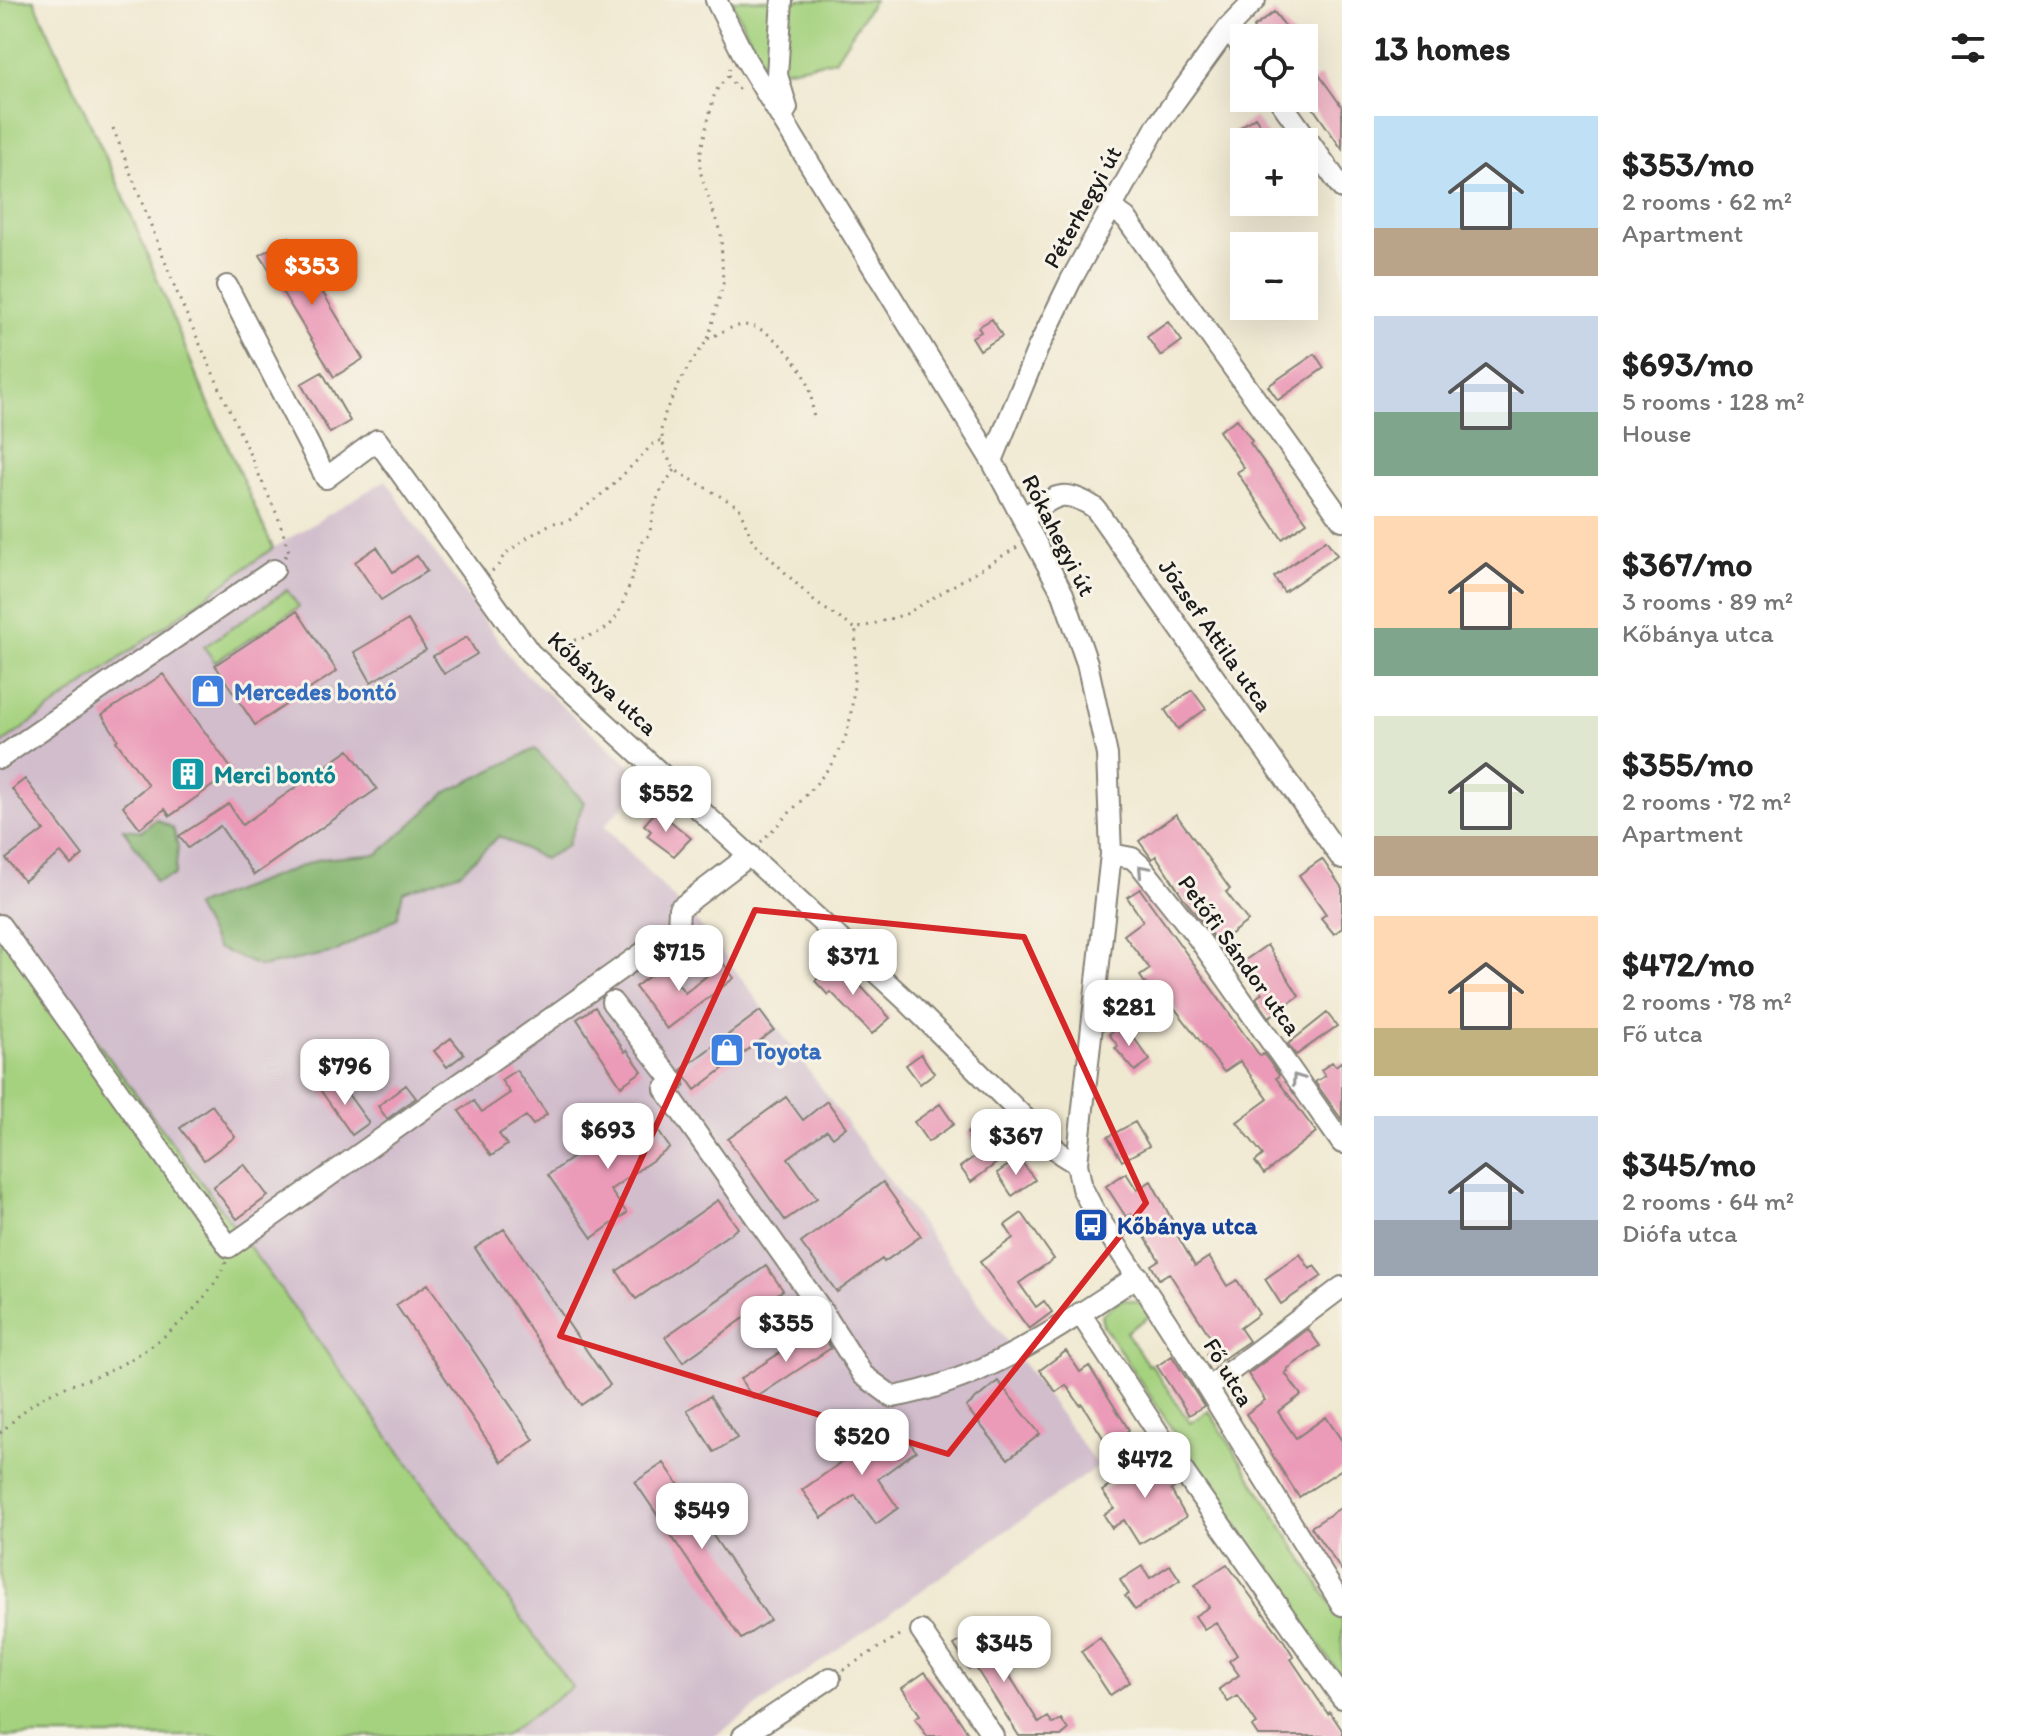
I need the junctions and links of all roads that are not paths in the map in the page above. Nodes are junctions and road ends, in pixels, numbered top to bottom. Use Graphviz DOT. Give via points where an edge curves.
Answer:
graph roads {
  1 [pos="716,0"];
  2 [pos="782,0"];
  3 [pos="1255,0"];
  4 [pos="1228,28"];
  5 [pos="1230,31"];
  6 [pos="1288,112"];
  7 [pos="782,116"];
  8 [pos="1342,188"];
  9 [pos="1112,208"];
  10 [pos="227,286"];
  11 [pos="992,461"];
  12 [pos="1023,518"];
  13 [pos="1342,520"];
  14 [pos="274,570"];
  15 [pos="0,758"];
  16 [pos="1111,854"];
  17 [pos="750,855"];
  18 [pos="1342,859"];
  19 [pos="0,925"];
  20 [pos="612,1002"];
  21 [pos="1342,1143"];
  22 [pos="1077,1164"];
  23 [pos="1138,1276"];
  24 [pos="1342,1287"];
  25 [pos="1080,1313"];
  26 [pos="1208,1388"];
  27 [pos="1342,1605"];
  28 [pos="921,1631"];
  29 [pos="830,1678"];
  30 [pos="1342,1698"];
  31 [pos="743,1736"];
  32 [pos="993,1736"];
  1 -- 7 [label="street, Rókahegyi út"];
  2 -- 7 [label="street" via="777,75 787,108"];
  3 -- 4 [label="street, Péterhegyi út"];
  4 -- 5 [label="street"];
  4 -- 9 [label="street, Péterhegyi út" via="1157,126"];
  6 -- 8 [label="street"];
  7 -- 11 [label="street, Rókahegyi út"];
  9 -- 11 [label="street, Péterhegyi út" via="1038,348"];
  9 -- 13 [label="street" via="1126,218"];
  10 -- 17 [label="street, Kőbánya utca" via="326,478 377,440 537,659"];
  11 -- 12 [label="street, Rókahegyi út"];
  12 -- 16 [label="street, Rókahegyi út" via="1063,594 1087,663 1107,755"];
  12 -- 18 [label="street, József Attila utca" via="1056,496 1075,495 1095,508"];
  14 -- 15 [label="street"];
  21 -- 16 [label="street, Petőfi Sándor utca, one-way" via="1199,939 1141,866 1132,858"];
  16 -- 22 [label="street, Rókahegyi út"];
  17 -- 19 [label="street" via="679,909 678,928 229,1247"];
  17 -- 22 [label="street, Kőbánya utca"];
  20 -- 25 [label="street" via="674,1082 665,1089 863,1375 893,1397 929,1391 1016,1354"];
  22 -- 23 [label="street, Fő utca" via="1094,1211"];
  23 -- 25 [label="street"];
  23 -- 26 [label="street, Fő utca"];
  24 -- 26 [label="street"];
  25 -- 30 [label="street"];
  26 -- 27 [label="street, Fő utca"];
  28 -- 32 [label="street"];
  29 -- 31 [label="street"];
}
